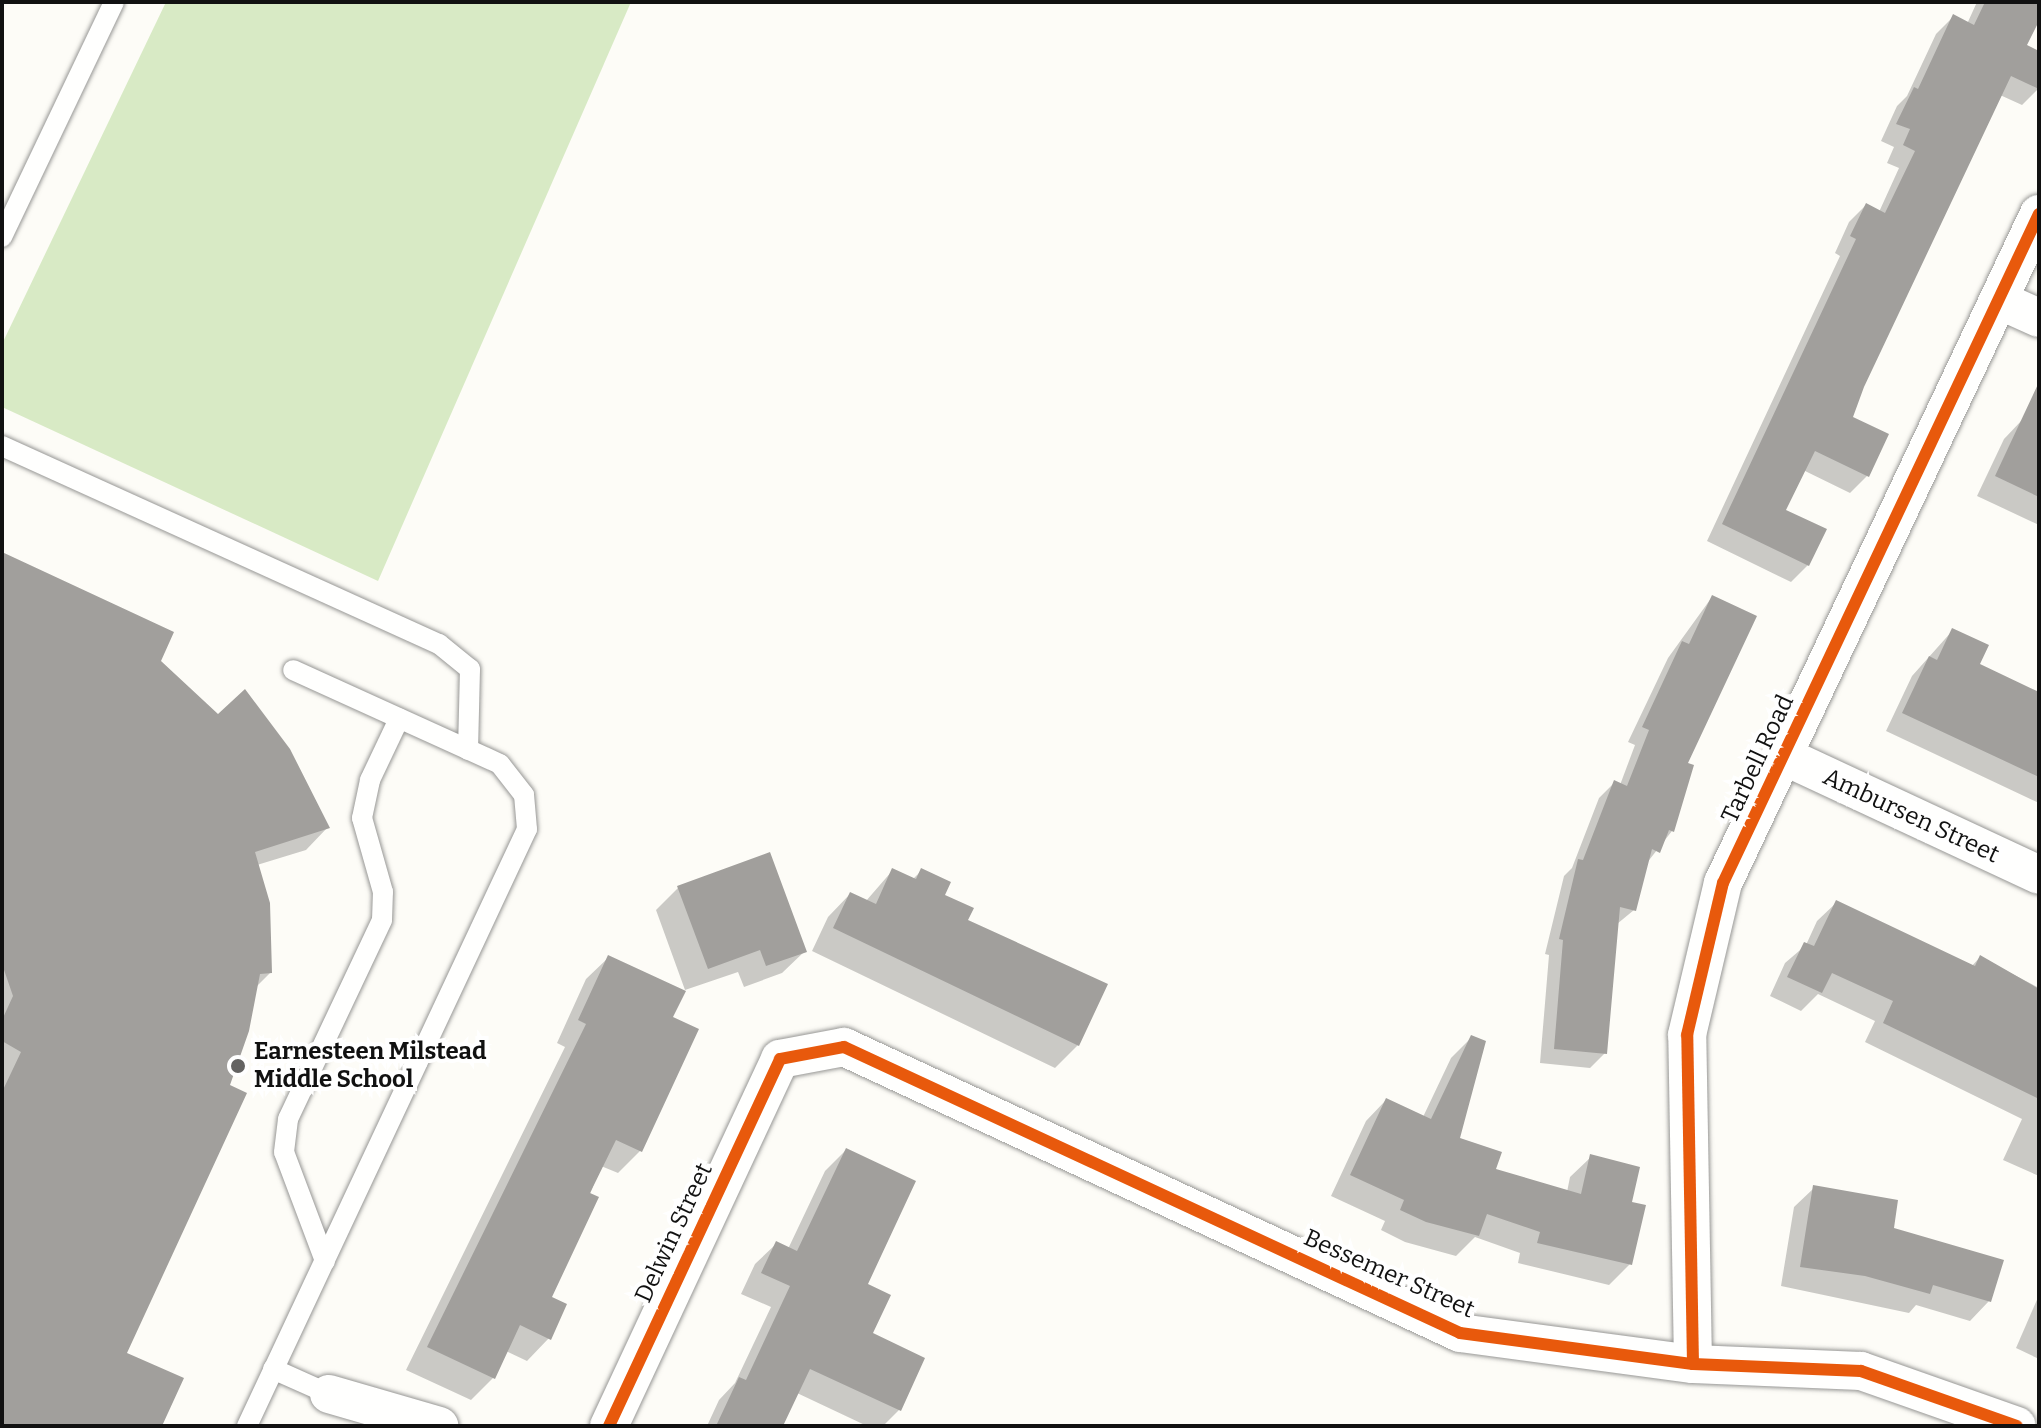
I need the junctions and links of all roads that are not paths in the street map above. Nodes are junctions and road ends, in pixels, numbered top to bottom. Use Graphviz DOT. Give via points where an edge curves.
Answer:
graph roads {
  1 [pos="114,2"];
  2 [pos="2039,214"];
  3 [pos="2,237"];
  4 [pos="1999,300"];
  5 [pos="2039,318"];
  6 [pos="2,446"];
  7 [pos="293,670"];
  8 [pos="399,719"];
  9 [pos="468,750"];
  10 [pos="1784,756"];
  11 [pos="2039,875"];
  12 [pos="780,1059"];
  13 [pos="325,1261"];
  14 [pos="1693,1364"];
  15 [pos="273,1369"];
  16 [pos="329,1394"];
  17 [pos="247,1426"];
  18 [pos="439,1426"];
  19 [pos="609,1426"];
  20 [pos="2017,1426"];
  1 -- 3 [label="lane"];
  2 -- 4 [label="street, Tarbell Road"];
  4 -- 5 [label="street"];
  4 -- 10 [label="street, Tarbell Road"];
  6 -- 9 [label="lane" via="439,644 470,669"];
  7 -- 8 [label="lane"];
  8 -- 9 [label="lane"];
  8 -- 13 [label="lane" via="370,780 362,818 383,892 382,920 288,1119 284,1152 292,1183"];
  9 -- 13 [label="lane" via="500,764 524,795 527,829"];
  10 -- 11 [label="street, Ambursen Street"];
  10 -- 14 [label="street, Tarbell Road" via="1723,883 1687,1035"];
  12 -- 14 [label="street, Bessemer Street" via="844,1047 1460,1333"];
  12 -- 19 [label="street, Delwin Street"];
  13 -- 15 [label="lane"];
  14 -- 20 [label="street, Bessemer Street" via="1861,1371"];
  15 -- 16 [label="lane"];
  15 -- 17 [label="lane"];
  16 -- 18 [label="street"];
}
